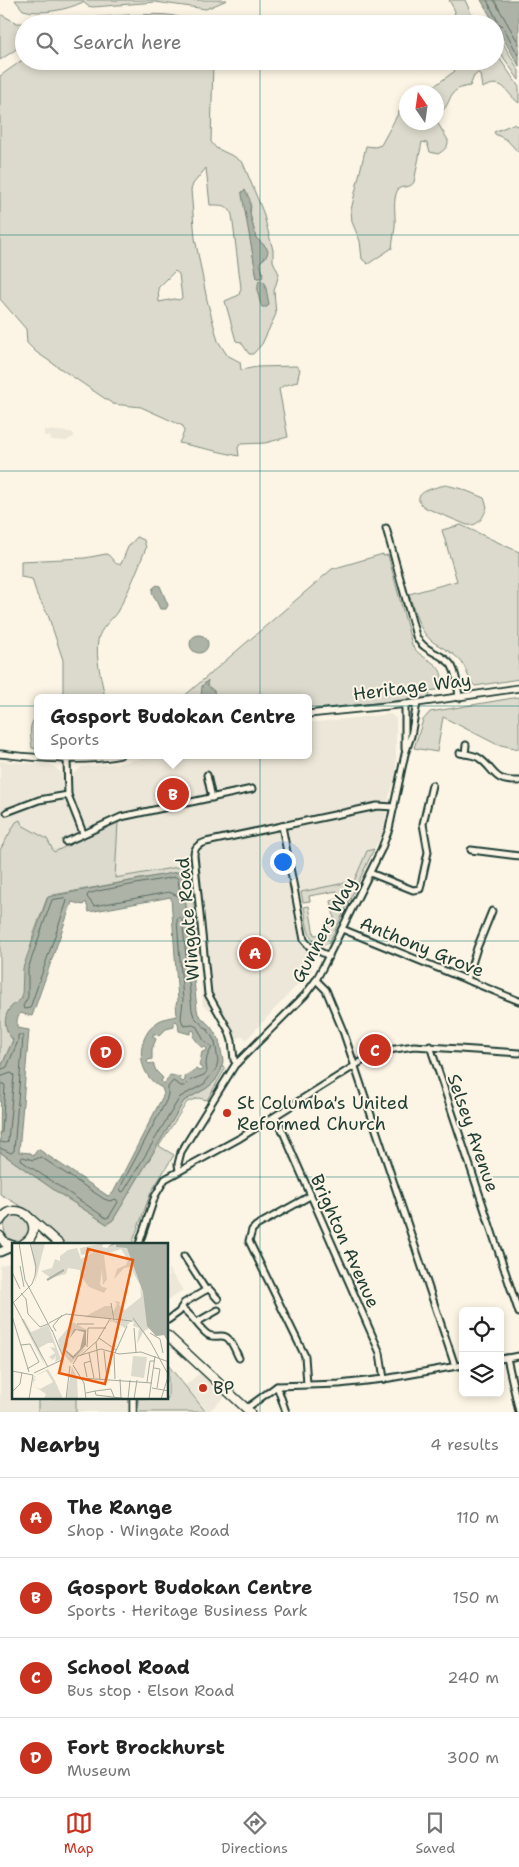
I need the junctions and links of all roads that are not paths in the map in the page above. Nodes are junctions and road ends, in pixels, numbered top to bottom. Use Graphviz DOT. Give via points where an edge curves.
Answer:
graph roads {
  1 [pos="386,528"];
  2 [pos="519,688"];
  3 [pos="459,698"];
  4 [pos="417,703"];
  5 [pos="405,704"];
  6 [pos="312,714"];
  7 [pos="466,745"];
  8 [pos="0,754"];
  9 [pos="405,754"];
  10 [pos="34,757"];
  11 [pos="56,759"];
  12 [pos="86,759"];
  13 [pos="67,760"];
  14 [pos="207,775"];
  15 [pos="519,781"];
  16 [pos="432,785"];
  17 [pos="252,789"];
  18 [pos="68,795"];
  19 [pos="212,798"];
  20 [pos="394,807"];
  21 [pos="7,812"];
  22 [pos="282,826"];
  23 [pos="83,833"];
  24 [pos="66,842"];
  25 [pos="471,850"];
  26 [pos="519,856"];
  27 [pos="370,874"];
  28 [pos="492,911"];
  29 [pos="342,929"];
  30 [pos="329,956"];
  31 [pos="316,980"];
  32 [pos="467,980"];
  33 [pos="519,1001"];
  34 [pos="430,1046"];
  35 [pos="519,1054"];
  36 [pos="237,1063"];
  37 [pos="354,1065"];
  38 [pos="276,1116"];
  39 [pos="180,1171"];
  40 [pos="310,1196"];
  41 [pos="4,1212"];
  42 [pos="28,1216"];
  43 [pos="0,1221"];
  44 [pos="0,1236"];
  45 [pos="24,1243"];
  46 [pos="59,1243"];
  47 [pos="139,1243"];
  48 [pos="12,1245"];
  49 [pos="12,1247"];
  50 [pos="0,1252"];
  51 [pos="184,1256"];
  52 [pos="206,1290"];
  53 [pos="218,1299"];
  54 [pos="181,1308"];
  55 [pos="218,1310"];
  56 [pos="519,1313"];
  57 [pos="169,1319"];
  58 [pos="197,1322"];
  59 [pos="169,1337"];
  60 [pos="519,1356"];
  61 [pos="239,1358"];
  62 [pos="504,1358"];
  63 [pos="507,1358"];
  64 [pos="456,1366"];
  65 [pos="459,1366"];
  66 [pos="384,1379"];
  67 [pos="307,1384"];
  68 [pos="277,1386"];
  69 [pos="248,1410"];
  70 [pos="286,1412"];
  71 [pos="519,1412"];
  1 -- 3 [label="street" via="416,636 423,646 452,666"];
  2 -- 3 [label="street, Heritage Way"];
  3 -- 4 [label="street, Heritage Way"];
  4 -- 5 [label="street, Heritage Way"];
  4 -- 9 [label="street, Gunners Way"];
  5 -- 6 [label="street, Heritage Way"];
  5 -- 9 [label="street, Gunners Way"];
  7 -- 15 [label="street" via="462,753 479,757 493,774 502,779"];
  8 -- 10 [label="street"];
  9 -- 20 [label="street, Gunners Way"];
  11 -- 13 [label="street"];
  12 -- 13 [label="street"];
  13 -- 18 [label="street"];
  14 -- 19 [label="street"];
  16 -- 27 [label="street" via="423,824 428,852 421,888 413,890"];
  17 -- 19 [label="street"];
  18 -- 21 [label="street" via="39,800"];
  18 -- 23 [label="street"];
  19 -- 23 [label="street" via="120,817"];
  20 -- 22 [label="street, Wingate Road" via="377,806"];
  20 -- 27 [label="street, Gunners Way" via="389,829"];
  22 -- 30 [label="street" via="304,940 310,947"];
  22 -- 36 [label="street, Wingate Road" via="203,844 194,851 209,997 229,1031"];
  23 -- 24 [label="street"];
  25 -- 26 [label="street"];
  27 -- 29 [label="street, Gunners Way"];
  28 -- 32 [label="street"];
  29 -- 30 [label="street, Gunners Way"];
  29 -- 32 [label="street, Anthony Grove"];
  30 -- 31 [label="street, Gunners Way"];
  31 -- 36 [label="street, Gunners Way"];
  31 -- 37 [label="street" via="326,990"];
  32 -- 33 [label="street, Anthony Grove"];
  34 -- 35 [label="street"];
  34 -- 37 [label="street" via="389,1050"];
  34 -- 56 [label="street, Selsey Avenue"];
  36 -- 39 [label="street, Gunners Way" via="181,1152"];
  37 -- 38 [label="street"];
  37 -- 64 [label="street"];
  38 -- 39 [label="street"];
  38 -- 40 [label="street, Brighton Avenue"];
  39 -- 47 [label="street" via="160,1186"];
  40 -- 66 [label="street, Brighton Avenue" via="380,1353"];
  40 -- 67 [label="street" via="256,1226 248,1241 305,1356"];
  41 -- 42 [label="main road" via="18,1211"];
  41 -- 43 [label="main road"];
  42 -- 45 [label="main road" via="33,1224 33,1233"];
  42 -- 46 [label="main road"];
  44 -- 48 [label="main road"];
  49 -- 50 [label="main road"];
  51 -- 52 [label="street"];
  52 -- 53 [label="street" via="209,1288"];
  52 -- 54 [label="street"];
  54 -- 57 [label="street"];
  54 -- 58 [label="street"];
  55 -- 58 [label="street"];
  58 -- 61 [label="street" via="210,1336 228,1338"];
  59 -- 69 [label="main road"];
  60 -- 63 [label="street"];
  62 -- 63 [label="street"];
  63 -- 71 [label="street"];
  64 -- 65 [label="street"];
  64 -- 66 [label="street"];
  66 -- 67 [label="street"];
  67 -- 68 [label="street"];
  68 -- 69 [label="street"];
  68 -- 70 [label="street"];
}
